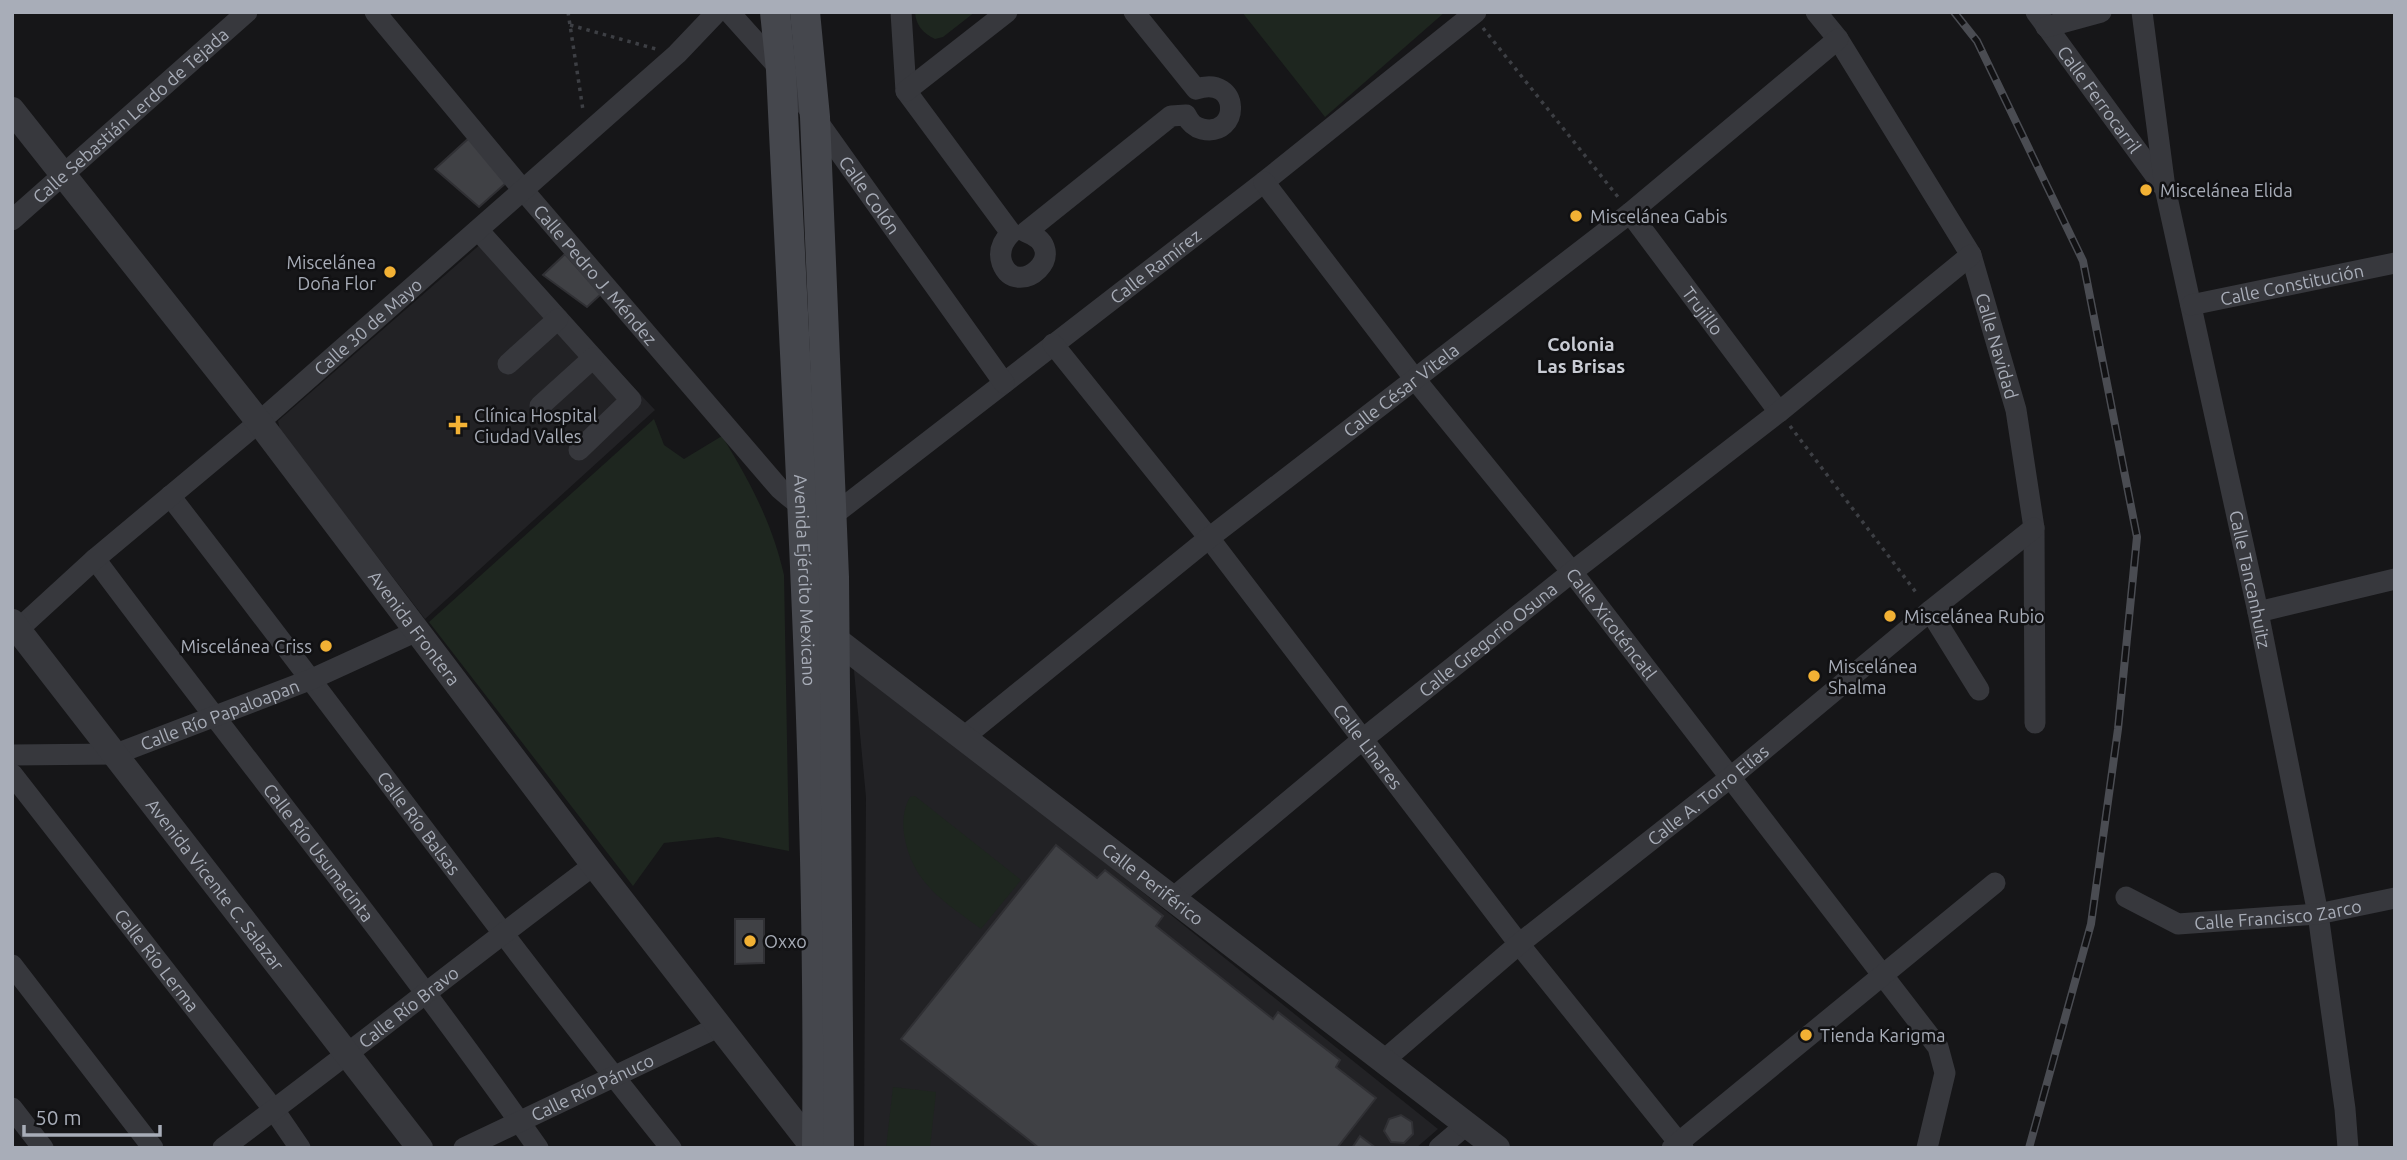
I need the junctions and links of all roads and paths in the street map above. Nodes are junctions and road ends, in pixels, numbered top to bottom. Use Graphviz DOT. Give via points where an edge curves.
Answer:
graph roads {
  1 [pos="247,12"];
  2 [pos="375,12"];
  3 [pos="568,12"];
  4 [pos="717,12"];
  5 [pos="729,12"];
  6 [pos="775,12"];
  7 [pos="805,12"];
  8 [pos="901,12"];
  9 [pos="1006,12"];
  10 [pos="1134,12"];
  11 [pos="1816,12"];
  12 [pos="2101,12"];
  13 [pos="2142,12"];
  14 [pos="1474,13"];
  15 [pos="2041,20"];
  16 [pos="570,26"];
  17 [pos="1838,39"];
  18 [pos="677,54"];
  19 [pos="781,70"];
  20 [pos="906,91"];
  21 [pos="12,110"];
  22 [pos="815,117"];
  23 [pos="587,134"];
  24 [pos="63,176"];
  25 [pos="1264,181"];
  26 [pos="2165,188"];
  27 [pos="523,190"];
  28 [pos="1630,213"];
  29 [pos="12,220"];
  30 [pos="478,230"];
  31 [pos="1971,255"];
  32 [pos="2395,263"];
  33 [pos="2191,305"];
  34 [pos="558,319"];
  35 [pos="1053,344"];
  36 [pos="593,358"];
  37 [pos="508,365"];
  38 [pos="1414,377"];
  39 [pos="1004,383"];
  40 [pos="540,406"];
  41 [pos="1779,412"];
  42 [pos="259,422"];
  43 [pos="579,450"];
  44 [pos="170,496"];
  45 [pos="801,508"];
  46 [pos="831,516"];
  47 [pos="2034,528"];
  48 [pos="1209,538"];
  49 [pos="95,559"];
  50 [pos="1572,572"];
  51 [pos="2395,579"];
  52 [pos="1930,611"];
  53 [pos="2258,612"];
  54 [pos="808,622"];
  55 [pos="14,629"];
  56 [pos="417,631"];
  57 [pos="835,639"];
  58 [pos="312,679"];
  59 [pos="1979,690"];
  60 [pos="214,718"];
  61 [pos="2035,723"];
  62 [pos="964,737"];
  63 [pos="1363,739"];
  64 [pos="116,754"];
  65 [pos="12,755"];
  66 [pos="12,774"];
  67 [pos="1731,777"];
  68 [pos="594,865"];
  69 [pos="1995,883"];
  70 [pos="1174,897"];
  71 [pos="2126,897"];
  72 [pos="2395,898"];
  73 [pos="2318,914"];
  74 [pos="502,933"];
  75 [pos="1519,944"];
  76 [pos="12,965"];
  77 [pos="1883,974"];
  78 [pos="427,994"];
  79 [pos="718,1027"];
  80 [pos="349,1054"];
  81 [pos="1383,1061"];
  82 [pos="613,1076"];
  83 [pos="12,1108"];
  84 [pos="274,1110"];
  85 [pos="519,1121"];
  86 [pos="1466,1125"];
  87 [pos="1678,1146"];
  88 [pos="43,1148"];
  89 [pos="153,1148"];
  90 [pos="223,1148"];
  91 [pos="300,1148"];
  92 [pos="420,1148"];
  93 [pos="464,1148"];
  94 [pos="538,1148"];
  95 [pos="671,1148"];
  96 [pos="815,1148"];
  97 [pos="839,1148"];
  98 [pos="1439,1148"];
  99 [pos="1497,1148"];
  100 [pos="1927,1148"];
  101 [pos="2348,1148"];
  1 -- 24 [label="street, Calle Sebastián Lerdo de Tejada"];
  2 -- 27 [label="street, Calle Pedro J. Méndez"];
  3 -- 16 [label="path"];
  4 -- 18 [label="street, Calle 30 de Mayo"];
  5 -- 19 [label="street, Calle Colón"];
  6 -- 19 [label="main road, Avenida Ejército Mexicano"];
  7 -- 22 [label="main road, Avenida Ejército Mexicano"];
  8 -- 20 [label="street"];
  9 -- 20 [label="street"];
  10 -- 20 [label="street" via="1196,89 1218,88 1226,94 1231,112 1221,127 1211,131 1196,127 1186,115 1171,116 1026,232 1041,241 1045,252 1044,263 1029,276 1020,277 1004,268 1002,243 1012,233"];
  11 -- 17 [label="street, Calle Navidad"];
  12 -- 15 [label="street"];
  13 -- 26 [label="street, Calle Tancanhuitz"];
  14 -- 25 [label="street, Calle Ramírez"];
  14 -- 28 [label="path"];
  15 -- 26 [label="street, Calle Ferrocarril"];
  16 -- 18 [label="path"];
  16 -- 23 [label="path"];
  17 -- 28 [label="street, Calle César Vitela"];
  17 -- 31 [label="street, Calle Navidad"];
  18 -- 23 [label="street, Calle 30 de Mayo"];
  19 -- 22 [label="street, Calle Colón"];
  19 -- 45 [label="main road, Avenida Ejército Mexicano"];
  21 -- 24 [label="street, Avenida Frontera"];
  22 -- 39 [label="street, Calle Colón"];
  22 -- 46 [label="main road, Avenida Ejército Mexicano"];
  23 -- 27 [label="street, Calle 30 de Mayo"];
  24 -- 29 [label="street, Calle Sebastián Lerdo de Tejada"];
  24 -- 42 [label="street, Avenida Frontera"];
  25 -- 35 [label="street, Calle Ramírez"];
  25 -- 38 [label="street, Calle Xicoténcatl"];
  26 -- 33 [label="street, Calle Tancanhuitz"];
  27 -- 30 [label="street, Calle 30 de Mayo"];
  27 -- 45 [label="street, Calle Pedro J. Méndez" via="764,471"];
  28 -- 38 [label="street, Calle César Vitela"];
  28 -- 41 [label="street, Trujillo"];
  30 -- 34 [label="street"];
  30 -- 42 [label="street, Calle 30 de Mayo"];
  31 -- 41 [label="street, Calle Gregorio Osuna"];
  31 -- 47 [label="street, Calle Navidad" via="2016,410"];
  32 -- 33 [label="street, Calle Constitución"];
  33 -- 53 [label="street, Calle Tancanhuitz"];
  34 -- 36 [label="street"];
  34 -- 37 [label="street"];
  35 -- 39 [label="street, Calle Ramírez"];
  35 -- 48 [label="street, Calle Linares"];
  36 -- 40 [label="street"];
  36 -- 43 [label="street" via="631,400"];
  38 -- 48 [label="street, Calle César Vitela"];
  38 -- 50 [label="street, Calle Xicoténcatl"];
  39 -- 46 [label="street, Calle Ramírez"];
  41 -- 50 [label="street, Calle Gregorio Osuna"];
  41 -- 52 [label="path"];
  42 -- 44 [label="street, Calle 30 de Mayo"];
  42 -- 56 [label="street, Avenida Frontera"];
  44 -- 49 [label="street, Calle 30 de Mayo"];
  44 -- 58 [label="street, Calle Río Balsas"];
  45 -- 46 [label="street"];
  45 -- 54 [label="main road, Avenida Ejército Mexicano"];
  46 -- 57 [label="main road, Avenida Ejército Mexicano"];
  47 -- 52 [label="street, Calle A. Torro Elías"];
  47 -- 61 [label="street, Calle Navidad"];
  48 -- 62 [label="street, Calle César Vitela"];
  48 -- 63 [label="street, Calle Linares"];
  49 -- 55 [label="street, Calle 30 de Mayo"];
  49 -- 60 [label="street, Calle Río Usumacinta"];
  50 -- 63 [label="street, Calle Gregorio Osuna"];
  50 -- 67 [label="street, Calle Xicoténcatl"];
  51 -- 53 [label="street"];
  52 -- 59 [label="street"];
  52 -- 67 [label="street, Calle A. Torro Elías"];
  53 -- 73 [label="street, Calle Tancanhuitz"];
  54 -- 57 [label="street, Calle Periférico"];
  54 -- 96 [label="main road, Avenida Ejército Mexicano" via="818,994"];
  55 -- 64 [label="street, Avenida Vicente C. Salazar"];
  56 -- 58 [label="street, Calle Río Papaloapan"];
  56 -- 68 [label="street, Avenida Frontera"];
  57 -- 62 [label="street, Calle Periférico"];
  57 -- 97 [label="main road, Avenida Ejército Mexicano"];
  58 -- 60 [label="street, Calle Río Papaloapan"];
  58 -- 74 [label="street, Calle Río Balsas"];
  60 -- 64 [label="street, Calle Río Papaloapan"];
  60 -- 78 [label="street, Calle Río Usumacinta"];
  62 -- 70 [label="street, Calle Periférico"];
  63 -- 70 [label="street, Calle Gregorio Osuna"];
  63 -- 75 [label="street, Calle Linares"];
  64 -- 65 [label="street, Calle Río Papaloapan"];
  64 -- 80 [label="street, Avenida Vicente C. Salazar"];
  66 -- 84 [label="street, Calle Río Lerma"];
  67 -- 75 [label="street, Calle A. Torro Elías"];
  67 -- 77 [label="street, Calle Xicoténcatl"];
  68 -- 74 [label="street, Calle Río Bravo"];
  68 -- 79 [label="street, Avenida Frontera"];
  69 -- 77 [label="street"];
  70 -- 81 [label="street, Calle Periférico"];
  71 -- 73 [label="street, Calle Francisco Zarco" via="2178,924"];
  72 -- 73 [label="street, Calle Francisco Zarco"];
  73 -- 101 [label="street, Calle Tancanhuitz"];
  74 -- 78 [label="street, Calle Río Bravo"];
  74 -- 82 [label="street, Calle Río Balsas"];
  75 -- 81 [label="street, Calle A. Torro Elías"];
  75 -- 87 [label="street, Calle Linares"];
  76 -- 89 [label="street"];
  77 -- 87 [label="street"];
  77 -- 100 [label="street, Calle Xicoténcatl" via="1938,1047 1945,1073"];
  78 -- 80 [label="street, Calle Río Bravo"];
  78 -- 85 [label="street, Calle Río Usumacinta"];
  79 -- 82 [label="street, Calle Río Pánuco"];
  79 -- 96 [label="street, Avenida Frontera"];
  80 -- 84 [label="street, Calle Río Bravo"];
  80 -- 92 [label="street, Avenida Vicente C. Salazar"];
  81 -- 86 [label="street, Calle Periférico"];
  82 -- 85 [label="street, Calle Río Pánuco"];
  82 -- 95 [label="street, Calle Río Balsas"];
  83 -- 88 [label="street"];
  84 -- 90 [label="street, Calle Río Bravo"];
  84 -- 91 [label="street, Calle Río Lerma"];
  85 -- 93 [label="street, Calle Río Pánuco"];
  85 -- 94 [label="street, Calle Río Usumacinta"];
  86 -- 98 [label="street"];
  86 -- 99 [label="street, Calle Periférico"];
}
